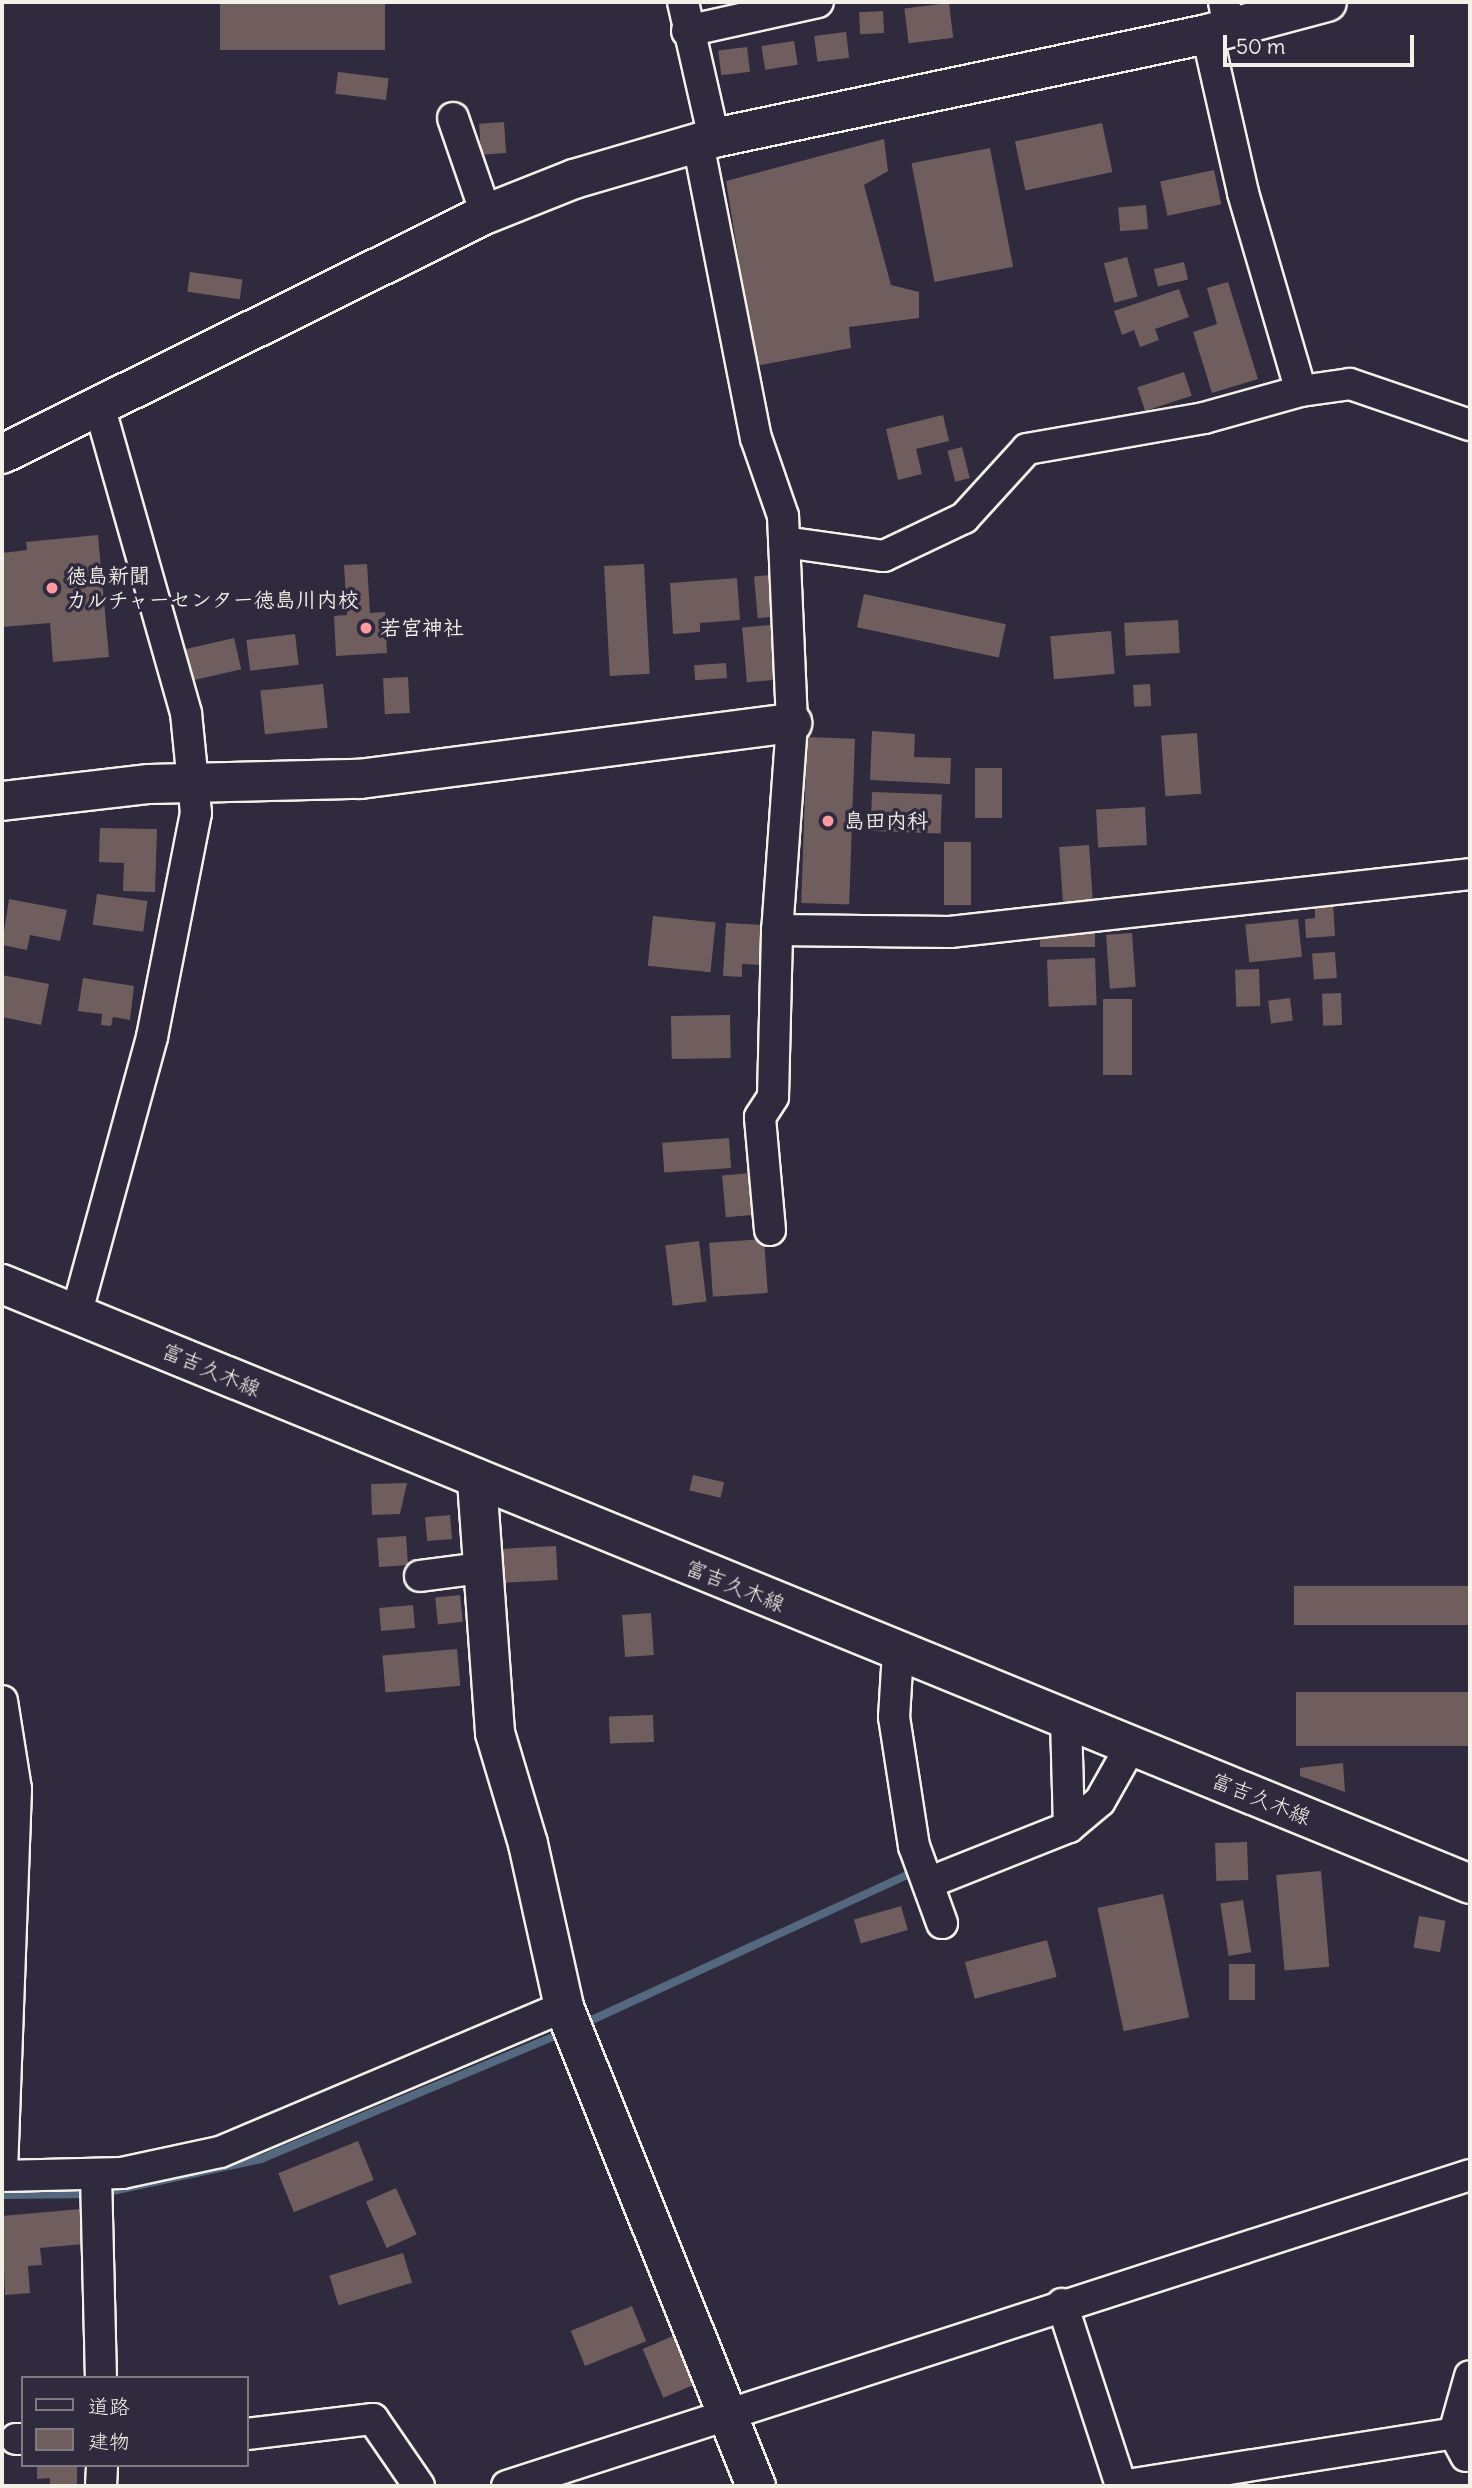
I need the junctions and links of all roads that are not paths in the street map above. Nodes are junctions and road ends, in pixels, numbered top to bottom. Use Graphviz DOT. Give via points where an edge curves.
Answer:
graph roads {
  1 [pos="683,2"];
  2 [pos="818,2"];
  3 [pos="1327,2"];
  4 [pos="1220,21"];
  5 [pos="687,31"];
  6 [pos="453,118"];
  7 [pos="706,141"];
  8 [pos="486,214"];
  9 [pos="1301,391"];
  10 [pos="99,406"];
  11 [pos="1470,425"];
  12 [pos="2,454"];
  13 [pos="785,542"];
  14 [pos="792,723"];
  15 [pos="197,782"];
  16 [pos="2,801"];
  17 [pos="1470,874"];
  18 [pos="778,930"];
  19 [pos="770,1230"];
  20 [pos="2,1284"];
  21 [pos="76,1315"];
  22 [pos="477,1481"];
  23 [pos="482,1568"];
  24 [pos="420,1576"];
  25 [pos="898,1652"];
  26 [pos="2,1701"];
  27 [pos="1066,1720"];
  28 [pos="1131,1746"];
  29 [pos="1069,1827"];
  30 [pos="928,1883"];
  31 [pos="1470,1884"];
  32 [pos="942,1923"];
  33 [pos="569,2022"];
  34 [pos="2,2163"];
  35 [pos="1470,2175"];
  36 [pos="2,2176"];
  37 [pos="96,2189"];
  38 [pos="1062,2304"];
  39 [pos="101,2376"];
  40 [pos="1470,2376"];
  41 [pos="729,2418"];
  42 [pos="248,2434"];
  43 [pos="1463,2440"];
  44 [pos="102,2467"];
  45 [pos="101,2486"];
  46 [pos="419,2486"];
  47 [pos="507,2486"];
  48 [pos="756,2486"];
  49 [pos="1121,2486"];
  1 -- 5 [label="street"];
  2 -- 5 [label="street"];
  3 -- 4 [label="street"];
  4 -- 7 [label="street"];
  4 -- 9 [label="street" via="1243,192"];
  5 -- 7 [label="street"];
  6 -- 8 [label="street"];
  7 -- 8 [label="street" via="575,179"];
  7 -- 13 [label="street" via="756,438 783,516"];
  8 -- 10 [label="street"];
  9 -- 11 [label="street" via="1350,384"];
  9 -- 13 [label="street" via="1204,418 1027,449 964,517 884,556"];
  10 -- 12 [label="street"];
  10 -- 15 [label="street" via="186,713"];
  13 -- 14 [label="street"];
  14 -- 15 [label="street" via="360,779"];
  14 -- 18 [label="street"];
  15 -- 16 [label="street"];
  15 -- 21 [label="street" via="152,1037"];
  17 -- 18 [label="street" via="950,932"];
  18 -- 19 [label="street" via="773,1097 760,1117"];
  20 -- 21 [label="street, 富吉久木線"];
  21 -- 22 [label="street, 富吉久木線"];
  22 -- 23 [label="street"];
  22 -- 25 [label="street, 富吉久木線"];
  23 -- 24 [label="street"];
  23 -- 33 [label="street" via="495,1733 528,1844"];
  25 -- 27 [label="street, 富吉久木線"];
  25 -- 30 [label="street" via="894,1717 915,1846"];
  26 -- 34 [label="street" via="16,1789"];
  27 -- 28 [label="street, 富吉久木線"];
  27 -- 29 [label="street"];
  28 -- 29 [label="street" via="1100,1801"];
  28 -- 31 [label="street, 富吉久木線"];
  29 -- 30 [label="street"];
  30 -- 32 [label="street"];
  33 -- 37 [label="street" via="232,2148"];
  33 -- 41 [label="street"];
  35 -- 38 [label="street"];
  36 -- 37 [label="street"];
  37 -- 39 [label="street"];
  38 -- 41 [label="street"];
  38 -- 49 [label="street"];
  40 -- 43 [label="street"];
  41 -- 47 [label="street"];
  41 -- 48 [label="street"];
  42 -- 46 [label="street" via="373,2419"];
  43 -- 49 [label="street"];
  44 -- 45 [label="street"];
}
